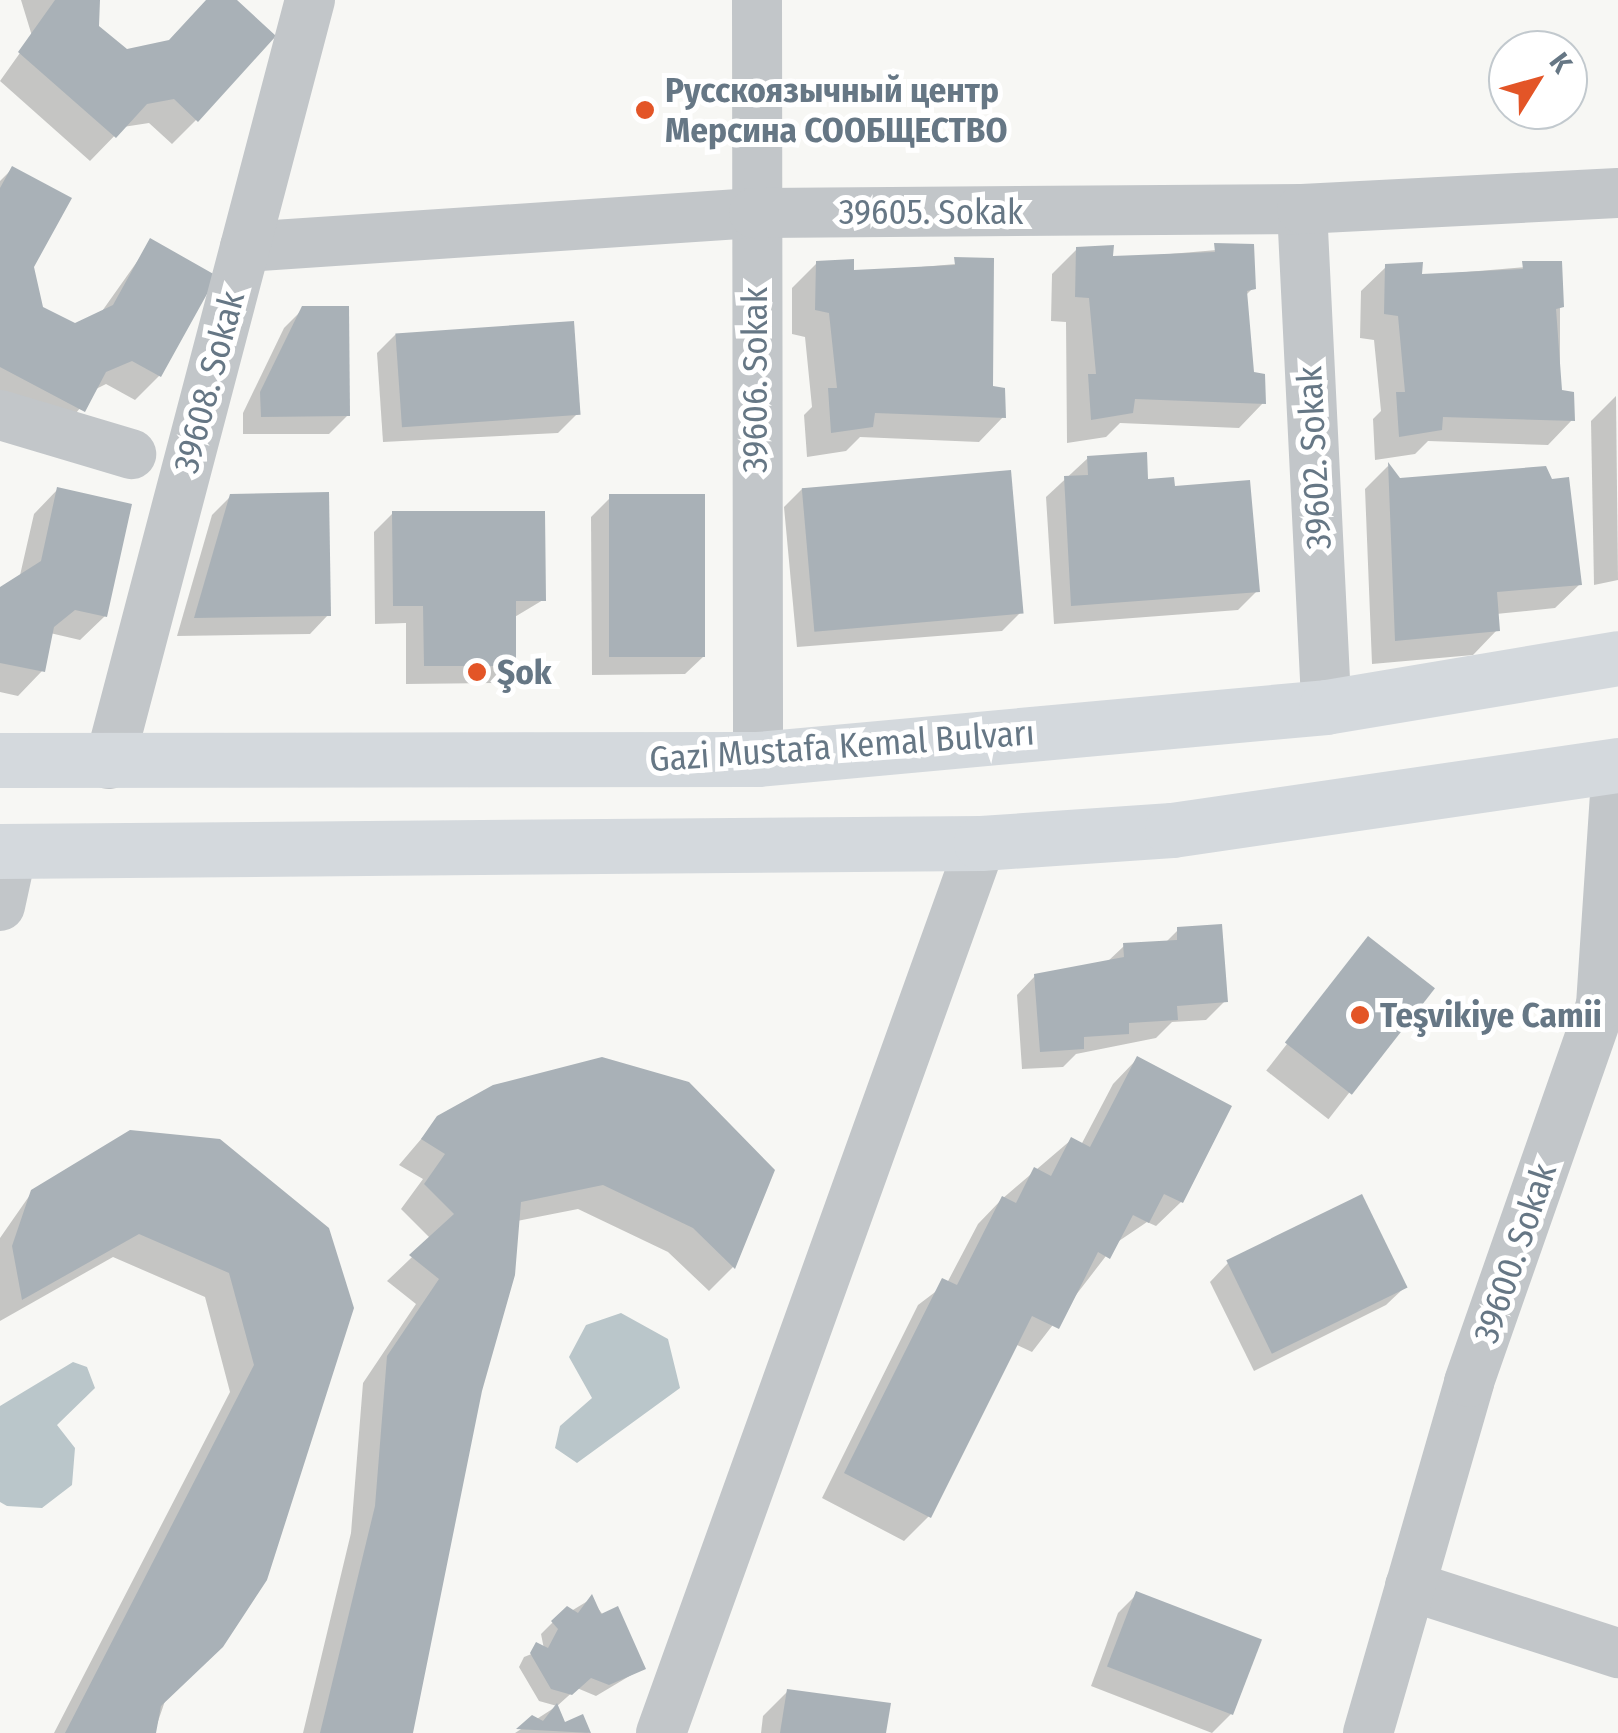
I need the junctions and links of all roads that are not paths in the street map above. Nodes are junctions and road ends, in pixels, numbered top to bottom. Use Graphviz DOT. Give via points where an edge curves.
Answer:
graph roads {
  1 [pos="310,0"];
  2 [pos="758,0"];
  3 [pos="1618,193"];
  4 [pos="1302,209"];
  5 [pos="754,214"];
  6 [pos="245,247"];
  7 [pos="0,415"];
  8 [pos="131,454"];
  9 [pos="1618,658"];
  10 [pos="1326,707"];
  11 [pos="758,759"];
  12 [pos="0,760"];
  13 [pos="108,764"];
  14 [pos="1618,765"];
  15 [pos="981,843"];
  16 [pos="6,851"];
  17 [pos="0,906"];
  18 [pos="1410,1586"];
  19 [pos="1618,1653"];
  20 [pos="660,1733"];
  21 [pos="1368,1733"];
  1 -- 6 [label="street, 39608. Sokak"];
  2 -- 5 [label="street, 39606. Sokak"];
  3 -- 4 [label="street, 39605. Sokak"];
  4 -- 5 [label="street, 39605. Sokak"];
  4 -- 10 [label="street, 39602. Sokak"];
  5 -- 6 [label="street, 39605. Sokak"];
  5 -- 11 [label="street, 39606. Sokak"];
  6 -- 13 [label="street, 39608. Sokak"];
  7 -- 8 [label="street"];
  9 -- 10 [label="highway, Gazi Mustafa Kemal Bulvarı"];
  10 -- 11 [label="highway, Gazi Mustafa Kemal Bulvarı"];
  11 -- 13 [label="highway, Gazi Mustafa Kemal Bulvarı"];
  12 -- 13 [label="highway, Gazi Mustafa Kemal Bulvarı"];
  14 -- 15 [label="highway" via="1172,830"];
  14 -- 18 [label="street, 39600. Sokak" via="1601,1006 1469,1382"];
  15 -- 16 [label="highway"];
  15 -- 20 [label="street"];
  16 -- 17 [label="street"];
  18 -- 19 [label="street"];
  18 -- 21 [label="street, 39600. Sokak"];
}
